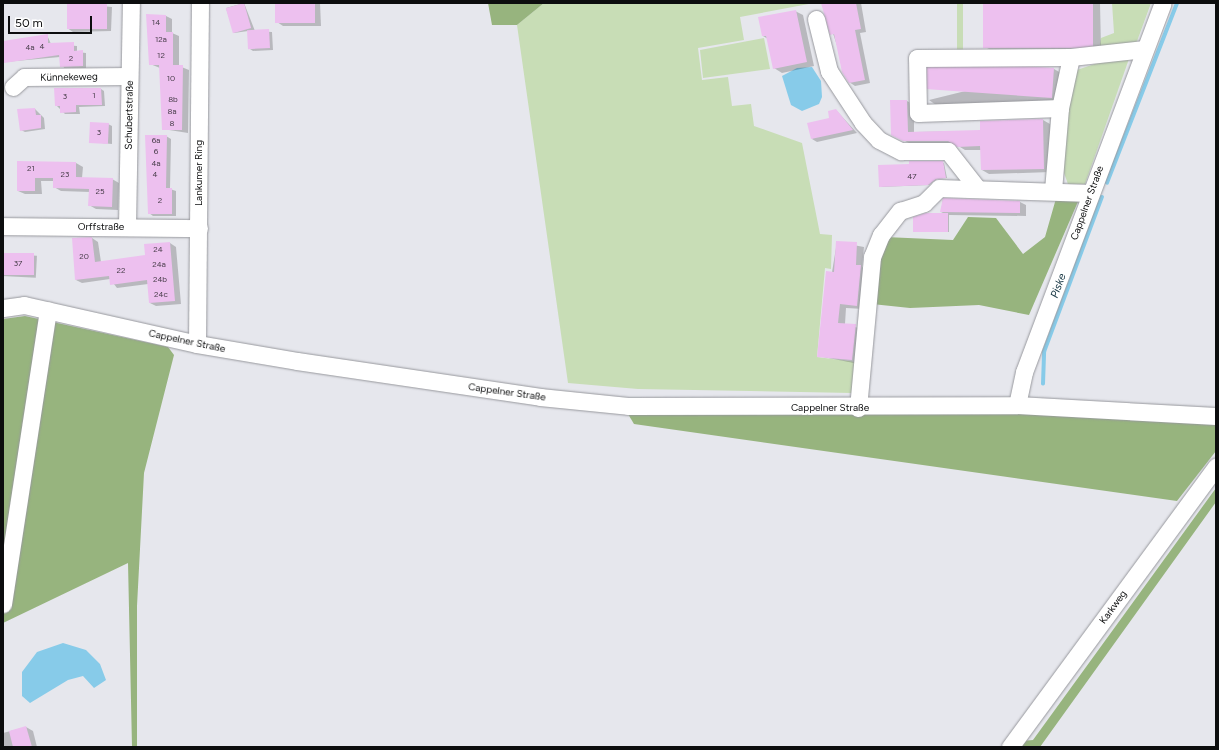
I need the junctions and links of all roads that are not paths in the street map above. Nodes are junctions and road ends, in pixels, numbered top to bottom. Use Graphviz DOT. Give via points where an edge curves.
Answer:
graph roads {
  1 [pos="131,3"];
  2 [pos="200,3"];
  3 [pos="1162,3"];
  4 [pos="816,19"];
  5 [pos="1146,49"];
  6 [pos="1071,57"];
  7 [pos="129,76"];
  8 [pos="13,87"];
  9 [pos="1060,108"];
  10 [pos="977,188"];
  11 [pos="1053,190"];
  12 [pos="1090,193"];
  13 [pos="3,226"];
  14 [pos="127,227"];
  15 [pos="199,228"];
  16 [pos="3,308"];
  17 [pos="48,310"];
  18 [pos="197,344"];
  19 [pos="1017,405"];
  20 [pos="858,408"];
  21 [pos="1216,416"];
  22 [pos="1216,467"];
  23 [pos="3,604"];
  24 [pos="1010,747"];
  1 -- 7 [label="street, Schubertstraße"];
  2 -- 15 [label="street, Lankumer Ring"];
  3 -- 5 [label="street, Cappelner Straße"];
  4 -- 10 [label="street" via="829,71 867,127 880,140 901,151 948,151"];
  5 -- 6 [label="street"];
  5 -- 12 [label="street, Cappelner Straße"];
  6 -- 9 [label="street"];
  6 -- 9 [label="street" via="917,58 918,113"];
  7 -- 8 [label="street, Künnekeweg" via="24,77"];
  7 -- 14 [label="street, Schubertstraße"];
  9 -- 11 [label="street"];
  10 -- 11 [label="street"];
  10 -- 20 [label="street" via="940,188 924,203 900,211 881,235 872,257"];
  11 -- 12 [label="street"];
  12 -- 19 [label="street, Cappelner Straße" via="1024,372"];
  13 -- 14 [label="street, Orffstraße"];
  14 -- 15 [label="street, Orffstraße"];
  15 -- 18 [label="street, Lankumer Ring"];
  16 -- 17 [label="street, Cappelner Straße" via="24,305"];
  17 -- 18 [label="street, Cappelner Straße"];
  17 -- 23 [label="street"];
  18 -- 20 [label="street, Cappelner Straße" via="562,400 628,406"];
  19 -- 20 [label="street, Cappelner Straße"];
  19 -- 21 [label="street, Cappelner Straße"];
  22 -- 24 [label="street, Karkweg"];
}
